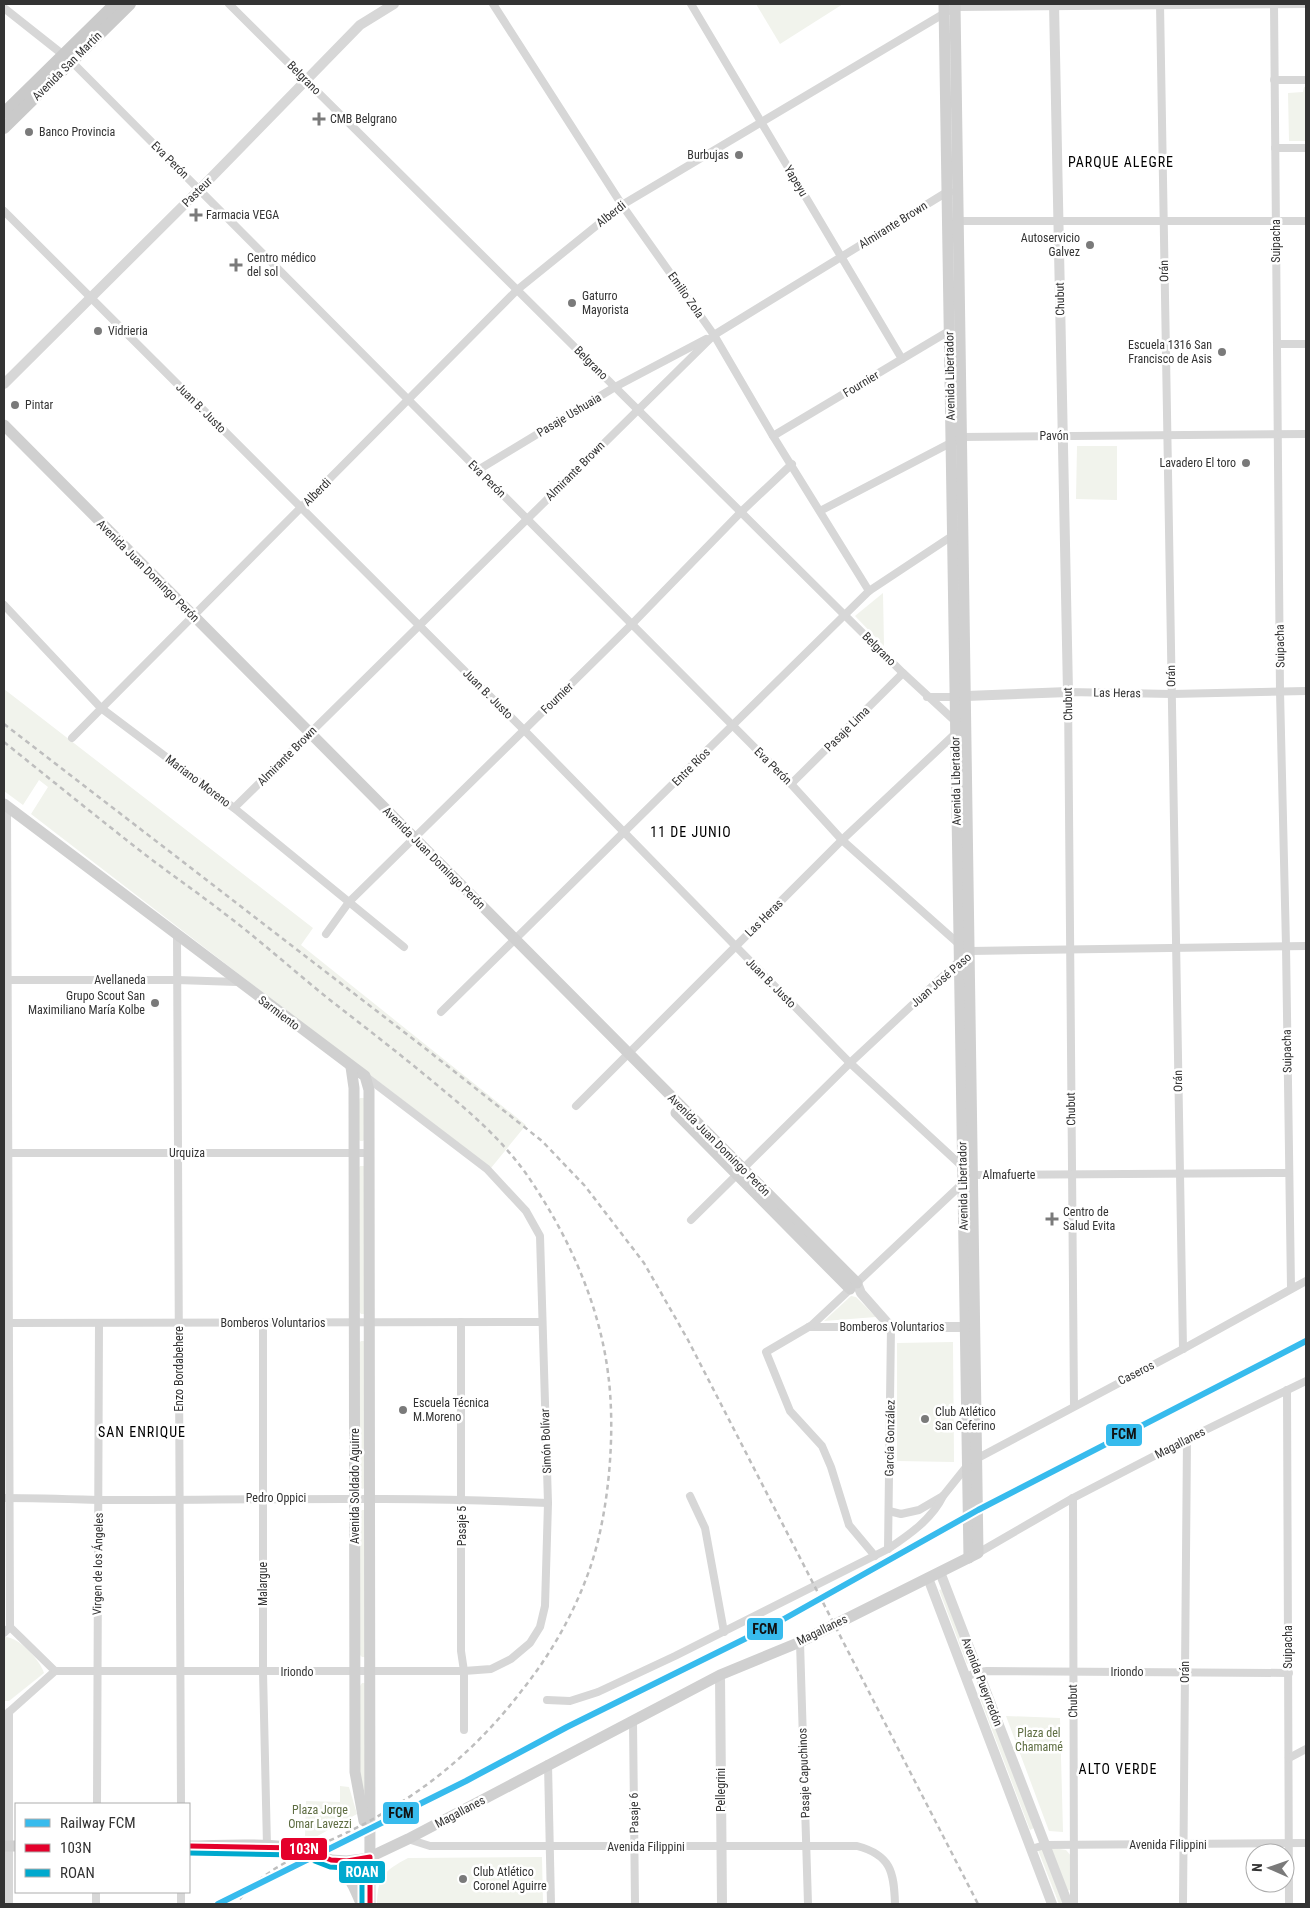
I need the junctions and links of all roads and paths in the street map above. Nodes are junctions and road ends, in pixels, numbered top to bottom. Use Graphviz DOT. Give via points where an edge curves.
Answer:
graph roads {
  1 [pos="114,4"];
  2 [pos="130,4"];
  3 [pos="229,4"];
  4 [pos="394,4"];
  5 [pos="493,4"];
  6 [pos="691,4"];
  7 [pos="1160,4"];
  8 [pos="1274,4"];
  9 [pos="1306,4"];
  10 [pos="1054,5"];
  11 [pos="949,7"];
  12 [pos="4,8"];
  13 [pos="67,58"];
  14 [pos="1274,80"];
  15 [pos="1306,80"];
  16 [pos="307,81"];
  17 [pos="4,113"];
  18 [pos="761,122"];
  19 [pos="4,128"];
  20 [pos="1275,148"];
  21 [pos="1306,148"];
  22 [pos="200,189"];
  23 [pos="952,192"];
  24 [pos="622,204"];
  25 [pos="4,211"];
  26 [pos="953,221"];
  27 [pos="1058,221"];
  28 [pos="1163,221"];
  29 [pos="1276,221"];
  30 [pos="1306,221"];
  31 [pos="842,257"];
  32 [pos="517,290"];
  33 [pos="90,298"];
  34 [pos="949,331"];
  35 [pos="714,335"];
  36 [pos="1277,344"];
  37 [pos="1306,344"];
  38 [pos="902,359"];
  39 [pos="4,384"];
  40 [pos="615,387"];
  41 [pos="409,400"];
  42 [pos="638,409"];
  43 [pos="4,426"];
  44 [pos="1278,434"];
  45 [pos="1306,434"];
  46 [pos="4,435"];
  47 [pos="773,436"];
  48 [pos="1063,436"];
  49 [pos="1167,436"];
  50 [pos="956,439"];
  51 [pos="792,464"];
  52 [pos="478,470"];
  53 [pos="301,508"];
  54 [pos="820,511"];
  55 [pos="741,512"];
  56 [pos="526,519"];
  57 [pos="952,536"];
  58 [pos="869,591"];
  59 [pos="4,605"];
  60 [pos="845,615"];
  61 [pos="191,619"];
  62 [pos="632,624"];
  63 [pos="418,626"];
  64 [pos="903,673"];
  65 [pos="1306,690"];
  66 [pos="1280,691"];
  67 [pos="1068,692"];
  68 [pos="1172,694"];
  69 [pos="960,696"];
  70 [pos="927,697"];
  71 [pos="101,708"];
  72 [pos="955,721"];
  73 [pos="733,725"];
  74 [pos="524,730"];
  75 [pos="956,733"];
  76 [pos="307,736"];
  77 [pos="72,738"];
  78 [pos="791,784"];
  79 [pos="5,806"];
  80 [pos="234,808"];
  81 [pos="623,833"];
  82 [pos="842,840"];
  83 [pos="411,841"];
  84 [pos="349,902"];
  85 [pos="177,934"];
  86 [pos="326,934"];
  87 [pos="512,942"];
  88 [pos="959,944"];
  89 [pos="735,946"];
  90 [pos="1286,946"];
  91 [pos="1306,946"];
  92 [pos="404,947"];
  93 [pos="1176,948"];
  94 [pos="1069,950"];
  95 [pos="970,951"];
  96 [pos="959,960"];
  97 [pos="6,980"];
  98 [pos="177,980"];
  99 [pos="237,982"];
  100 [pos="441,1012"];
  101 [pos="625,1056"];
  102 [pos="850,1063"];
  103 [pos="351,1067"];
  104 [pos="365,1076"];
  105 [pos="576,1106"];
  106 [pos="6,1153"];
  107 [pos="178,1153"];
  108 [pos="354,1153"];
  109 [pos="369,1153"];
  110 [pos="963,1167"];
  111 [pos="740,1172"];
  112 [pos="1289,1173"];
  113 [pos="1071,1174"];
  114 [pos="1180,1174"];
  115 [pos="973,1175"];
  116 [pos="963,1183"];
  117 [pos="691,1220"];
  118 [pos="540,1236"];
  119 [pos="1306,1281"];
  120 [pos="856,1288"];
  121 [pos="1291,1288"];
  122 [pos="461,1322"];
  123 [pos="542,1322"];
  124 [pos="6,1323"];
  125 [pos="98,1323"];
  126 [pos="179,1323"];
  127 [pos="263,1323"];
  128 [pos="355,1323"];
  129 [pos="370,1323"];
  130 [pos="809,1327"];
  131 [pos="891,1327"];
  132 [pos="970,1327"];
  133 [pos="1183,1348"];
  134 [pos="1306,1380"];
  135 [pos="1287,1390"];
  136 [pos="1074,1405"];
  137 [pos="1187,1439"];
  138 [pos="978,1458"];
  139 [pos="967,1466"];
  140 [pos="690,1496"];
  141 [pos="943,1496"];
  142 [pos="6,1498"];
  143 [pos="180,1498"];
  144 [pos="355,1498"];
  145 [pos="370,1498"];
  146 [pos="1073,1498"];
  147 [pos="263,1499"];
  148 [pos="462,1499"];
  149 [pos="98,1500"];
  150 [pos="548,1503"];
  151 [pos="889,1511"];
  152 [pos="888,1549"];
  153 [pos="875,1556"];
  154 [pos="973,1556"];
  155 [pos="940,1572"];
  156 [pos="928,1578"];
  157 [pos="7,1630"];
  158 [pos="724,1632"];
  159 [pos="800,1642"];
  160 [pos="530,1643"];
  161 [pos="55,1671"];
  162 [pos="97,1671"];
  163 [pos="464,1671"];
  164 [pos="180,1672"];
  165 [pos="263,1672"];
  166 [pos="355,1672"];
  167 [pos="371,1672"];
  168 [pos="978,1672"];
  169 [pos="1072,1672"];
  170 [pos="1185,1672"];
  171 [pos="1289,1673"];
  172 [pos="720,1675"];
  173 [pos="966,1677"];
  174 [pos="547,1700"];
  175 [pos="6,1710"];
  176 [pos="633,1721"];
  177 [pos="464,1730"];
  178 [pos="1306,1748"];
  179 [pos="1289,1758"];
  180 [pos="548,1764"];
  181 [pos="96,1803"];
  182 [pos="181,1803"];
  183 [pos="408,1839"];
  184 [pos="1289,1843"];
  185 [pos="1184,1844"];
  186 [pos="1245,1844"];
  187 [pos="1045,1845"];
  188 [pos="1074,1845"];
  189 [pos="10,1846"];
  190 [pos="190,1846"];
  191 [pos="267,1846"];
  192 [pos="550,1846"];
  193 [pos="635,1846"];
  194 [pos="721,1847"];
  195 [pos="807,1847"];
  196 [pos="1031,1849"];
  197 [pos="366,1858"];
  198 [pos="331,1860"];
  199 [pos="181,1893"];
  200 [pos="181,1903"];
  201 [pos="9,1904"];
  202 [pos="364,1904"];
  203 [pos="551,1904"];
  204 [pos="635,1904"];
  205 [pos="722,1904"];
  206 [pos="808,1904"];
  207 [pos="895,1904"];
  208 [pos="1052,1904"];
  209 [pos="1068,1904"];
  210 [pos="1074,1904"];
  211 [pos="1183,1904"];
  1 -- 13 [label="main road, Avenida San Martín"];
  2 -- 13 [label="main road, Avenida San Martín"];
  3 -- 16 [label="street, Belgrano"];
  4 -- 16 [label="street, Pasteur" via="360,25"];
  5 -- 24 [label="street, Emilio Zola"];
  6 -- 18 [label="street, Yapeyu"];
  7 -- 8 [label="street, Alberdi"];
  7 -- 10 [label="street, Alberdi"];
  7 -- 28 [label="street, Orán"];
  8 -- 9 [label="street, Alberdi"];
  8 -- 14 [label="street, Suipacha"];
  10 -- 11 [label="street, Alberdi"];
  10 -- 27 [label="street, Chubut"];
  11 -- 18 [label="street, Alberdi"];
  11 -- 23 [label="main road, Avenida Libertador"];
  12 -- 13 [label="street, Eva Perón"];
  13 -- 17 [label="main road, Avenida San Martín"];
  13 -- 19 [label="main road, Avenida San Martín"];
  13 -- 22 [label="street, Eva Perón"];
  14 -- 15 [label="street"];
  14 -- 20 [label="street, Suipacha"];
  16 -- 22 [label="street, Pasteur"];
  16 -- 32 [label="street, Belgrano"];
  18 -- 24 [label="street, Alberdi"];
  18 -- 31 [label="street, Yapeyu"];
  20 -- 21 [label="street"];
  20 -- 29 [label="street, Suipacha"];
  22 -- 33 [label="street, Pasteur"];
  22 -- 41 [label="street, Eva Perón"];
  23 -- 26 [label="main road, Avenida Libertador"];
  23 -- 31 [label="street, Almirante Brown"];
  24 -- 32 [label="street, Alberdi"];
  24 -- 35 [label="street, Emilio Zola"];
  25 -- 33 [label="street, Juan B. Justo"];
  26 -- 27 [label="street"];
  26 -- 34 [label="main road, Avenida Libertador"];
  26 -- 50 [label="main road, Avenida Libertador"];
  27 -- 28 [label="street"];
  27 -- 48 [label="street, Chubut"];
  28 -- 29 [label="street"];
  28 -- 49 [label="street, Orán"];
  29 -- 30 [label="street"];
  29 -- 36 [label="street, Suipacha"];
  31 -- 35 [label="street, Almirante Brown"];
  31 -- 38 [label="street, Yapeyu"];
  32 -- 40 [label="street, Belgrano"];
  32 -- 41 [label="street, Alberdi"];
  33 -- 39 [label="street, Pasteur"];
  33 -- 53 [label="street, Juan B. Justo"];
  34 -- 38 [label="street, Fournier"];
  34 -- 50 [label="main road, Avenida Libertador"];
  35 -- 40 [label="street, Pasaje Ushuaia"];
  35 -- 42 [label="street, Almirante Brown"];
  35 -- 47 [label="street, Emilio Zola"];
  36 -- 37 [label="street"];
  36 -- 44 [label="street, Suipacha"];
  38 -- 47 [label="street, Fournier"];
  40 -- 42 [label="street, Belgrano"];
  40 -- 52 [label="street, Pasaje Ushuaia"];
  41 -- 52 [label="street, Eva Perón"];
  41 -- 53 [label="street, Alberdi"];
  42 -- 55 [label="street, Belgrano"];
  42 -- 56 [label="street, Almirante Brown"];
  43 -- 61 [label="main road, Avenida Juan Domingo Perón"];
  44 -- 45 [label="street, Pavón"];
  44 -- 49 [label="street, Pavón"];
  44 -- 66 [label="street, Suipacha"];
  46 -- 61 [label="main road, Avenida Juan Domingo Perón"];
  47 -- 51 [label="street, Emilio Zola"];
  48 -- 49 [label="street, Pavón"];
  48 -- 50 [label="street, Pavón"];
  48 -- 67 [label="street, Chubut"];
  49 -- 68 [label="street, Orán"];
  50 -- 54 [label="street, Pavón"];
  50 -- 57 [label="main road, Avenida Libertador"];
  50 -- 69 [label="main road, Avenida Libertador"];
  51 -- 54 [label="street, Emilio Zola"];
  51 -- 55 [label="street, Fournier"];
  52 -- 56 [label="street, Eva Perón"];
  53 -- 61 [label="street, Alberdi"];
  53 -- 63 [label="street, Juan B. Justo"];
  54 -- 58 [label="street, Emilio Zola"];
  55 -- 60 [label="street, Belgrano"];
  55 -- 62 [label="street, Fournier"];
  56 -- 62 [label="street, Eva Perón"];
  56 -- 63 [label="street, Almirante Brown"];
  57 -- 58 [label="street, Entre Ríos"];
  57 -- 69 [label="main road, Avenida Libertador"];
  58 -- 60 [label="street, Entre Ríos"];
  59 -- 71 [label="street, Mariano Moreno"];
  60 -- 64 [label="street, Belgrano"];
  60 -- 73 [label="street, Entre Ríos"];
  61 -- 71 [label="street, Alberdi"];
  61 -- 76 [label="main road, Avenida Juan Domingo Perón"];
  62 -- 73 [label="street, Eva Perón"];
  62 -- 74 [label="street, Fournier"];
  63 -- 74 [label="street, Juan B. Justo"];
  63 -- 76 [label="street, Almirante Brown"];
  64 -- 70 [label="street, Belgrano"];
  64 -- 78 [label="street, Pasaje Lima"];
  65 -- 66 [label="street, Las Heras"];
  66 -- 68 [label="street, Las Heras"];
  66 -- 90 [label="street, Suipacha"];
  67 -- 68 [label="street, Las Heras"];
  67 -- 69 [label="street, Las Heras"];
  67 -- 94 [label="street, Chubut"];
  68 -- 93 [label="street, Orán"];
  69 -- 70 [label="street, Las Heras"];
  69 -- 72 [label="main road, Avenida Libertador"];
  69 -- 95 [label="main road, Avenida Libertador"];
  70 -- 72 [label="street, Belgrano"];
  71 -- 77 [label="street, Alberdi"];
  71 -- 80 [label="street, Mariano Moreno"];
  72 -- 75 [label="main road, Avenida Libertador"];
  73 -- 78 [label="street, Eva Perón"];
  73 -- 81 [label="street, Entre Ríos"];
  74 -- 81 [label="street, Juan B. Justo"];
  74 -- 83 [label="street, Fournier"];
  75 -- 82 [label="street, Las Heras"];
  75 -- 88 [label="main road, Avenida Libertador"];
  76 -- 80 [label="street, Almirante Brown"];
  76 -- 83 [label="main road, Avenida Juan Domingo Perón"];
  78 -- 82 [label="street, Eva Perón"];
  79 -- 85 [label="main road, Sarmiento"];
  79 -- 97 [label="street"];
  80 -- 84 [label="street, Mariano Moreno"];
  81 -- 87 [label="street, Entre Ríos"];
  81 -- 89 [label="street, Juan B. Justo"];
  82 -- 88 [label="street, Eva Perón"];
  82 -- 89 [label="street, Las Heras"];
  83 -- 84 [label="street, Fournier"];
  83 -- 87 [label="main road, Avenida Juan Domingo Perón"];
  84 -- 86 [label="street, Fournier"];
  84 -- 92 [label="street, Mariano Moreno"];
  85 -- 98 [label="street, Enzo Bordabehere"];
  85 -- 99 [label="main road, Sarmiento"];
  87 -- 100 [label="street, Entre Ríos"];
  87 -- 101 [label="main road, Avenida Juan Domingo Perón"];
  88 -- 95 [label="street, Eva Perón"];
  88 -- 96 [label="main road, Avenida Libertador"];
  89 -- 101 [label="street, Las Heras"];
  89 -- 102 [label="street, Juan B. Justo"];
  90 -- 91 [label="street, Juan José Paso"];
  90 -- 93 [label="street, Juan José Paso"];
  90 -- 112 [label="street, Suipacha"];
  93 -- 94 [label="street, Juan José Paso"];
  93 -- 114 [label="street, Orán"];
  94 -- 95 [label="street, Juan José Paso"];
  94 -- 113 [label="street, Chubut"];
  95 -- 96 [label="street, Juan José Paso"];
  95 -- 115 [label="main road, Avenida Libertador"];
  96 -- 102 [label="street, Juan José Paso"];
  96 -- 110 [label="main road, Avenida Libertador"];
  97 -- 98 [label="street, Avellaneda"];
  97 -- 106 [label="street"];
  98 -- 99 [label="street, Avellaneda"];
  98 -- 107 [label="street, Enzo Bordabehere"];
  99 -- 103 [label="main road, Sarmiento"];
  101 -- 105 [label="street, Las Heras"];
  101 -- 111 [label="main road, Avenida Juan Domingo Perón"];
  102 -- 110 [label="street, Juan B. Justo"];
  102 -- 111 [label="street, Juan José Paso"];
  103 -- 104 [label="main road, Sarmiento"];
  103 -- 108 [label="main road, Avenida Soldado Aguirre"];
  104 -- 109 [label="main road, Avenida Soldado Aguirre"];
  104 -- 118 [label="street, Sarmiento" via="487,1169 526,1211"];
  106 -- 107 [label="street, Urquiza"];
  106 -- 124 [label="street"];
  107 -- 108 [label="street, Urquiza"];
  107 -- 126 [label="street, Enzo Bordabehere"];
  108 -- 109 [label="street, Urquiza"];
  108 -- 128 [label="main road, Avenida Soldado Aguirre"];
  109 -- 129 [label="main road, Avenida Soldado Aguirre"];
  110 -- 115 [label="street, Juan B. Justo"];
  110 -- 116 [label="main road, Avenida Libertador"];
  111 -- 117 [label="street, Juan José Paso"];
  111 -- 120 [label="main road, Avenida Juan Domingo Perón"];
  112 -- 114 [label="street, Almafuerte"];
  112 -- 121 [label="street, Suipacha"];
  113 -- 114 [label="street, Almafuerte"];
  113 -- 115 [label="street, Almafuerte"];
  113 -- 136 [label="street, Chubut"];
  114 -- 133 [label="street, Orán"];
  115 -- 116 [label="street, Almafuerte"];
  115 -- 132 [label="main road, Avenida Libertador"];
  116 -- 120 [label="street, Almafuerte"];
  116 -- 132 [label="main road, Avenida Libertador"];
  118 -- 123 [label="street, Simón Bolívar"];
  119 -- 121 [label="street, Caseros"];
  120 -- 130 [label="street, Almafuerte"];
  120 -- 131 [label="street, Avenida Juan Domingo Perón"];
  121 -- 133 [label="street, Caseros"];
  122 -- 123 [label="street, Bomberos Voluntarios"];
  122 -- 129 [label="street, Bomberos Voluntarios"];
  122 -- 148 [label="street, Pasaje 5"];
  123 -- 150 [label="street, Simón Bolívar"];
  124 -- 125 [label="street, Bomberos Voluntarios"];
  124 -- 142 [label="street"];
  125 -- 126 [label="street, Bomberos Voluntarios"];
  125 -- 149 [label="street, Virgen de los Ángeles"];
  126 -- 127 [label="street, Bomberos Voluntarios"];
  126 -- 143 [label="street, Enzo Bordabehere"];
  127 -- 128 [label="street, Bomberos Voluntarios"];
  127 -- 147 [label="street, Malargue"];
  128 -- 129 [label="street, Bomberos Voluntarios"];
  128 -- 144 [label="main road, Avenida Soldado Aguirre"];
  129 -- 145 [label="main road, Avenida Soldado Aguirre"];
  130 -- 131 [label="street, Bomberos Voluntarios"];
  130 -- 153 [label="street, Almafuerte" via="766,1352 790,1411 822,1446 849,1525"];
  131 -- 132 [label="street, Bomberos Voluntarios"];
  131 -- 151 [label="street, García González"];
  132 -- 138 [label="main road, Avenida Libertador"];
  132 -- 139 [label="main road, Avenida Libertador"];
  133 -- 136 [label="street, Caseros"];
  134 -- 135 [label="street, Magallanes"];
  135 -- 137 [label="street, Magallanes"];
  135 -- 171 [label="street, Suipacha"];
  136 -- 138 [label="street, Caseros"];
  137 -- 146 [label="street, Magallanes"];
  137 -- 170 [label="street, Orán"];
  138 -- 139 [label="street, Caseros"];
  138 -- 154 [label="main road, Avenida Libertador"];
  139 -- 141 [label="street, Caseros"];
  139 -- 154 [label="main road, Avenida Libertador"];
  140 -- 158 [label="street" via="705,1528"];
  141 -- 151 [label="street" via="919,1510 901,1514"];
  141 -- 152 [label="street, Caseros" via="937,1510"];
  142 -- 149 [label="street, Pedro Oppici"];
  142 -- 157 [label="street"];
  143 -- 147 [label="street, Pedro Oppici"];
  143 -- 149 [label="street, Pedro Oppici"];
  143 -- 164 [label="street, Enzo Bordabehere"];
  144 -- 145 [label="street, Pedro Oppici"];
  144 -- 147 [label="street, Pedro Oppici"];
  144 -- 166 [label="main road, Avenida Soldado Aguirre"];
  145 -- 148 [label="street, Pedro Oppici"];
  145 -- 167 [label="main road, Avenida Soldado Aguirre"];
  146 -- 154 [label="street, Magallanes"];
  146 -- 169 [label="street, Chubut"];
  147 -- 165 [label="street, Malargue"];
  148 -- 150 [label="street, Pedro Oppici"];
  148 -- 163 [label="street, Pasaje 5" via="461,1651"];
  149 -- 162 [label="street, Virgen de los Ángeles"];
  150 -- 160 [label="street, Simón Bolívar" via="545,1606 540,1626"];
  151 -- 152 [label="street, García González"];
  152 -- 153 [label="street, Caseros"];
  153 -- 158 [label="street, Caseros"];
  154 -- 155 [label="main road, Magallanes"];
  155 -- 156 [label="main road, Magallanes"];
  155 -- 168 [label="street, Avenida Pueyrredón"];
  156 -- 159 [label="main road, Magallanes"];
  156 -- 173 [label="street, Avenida Pueyrredón"];
  157 -- 161 [label="street"];
  158 -- 174 [label="street, Caseros" via="598,1692 570,1701"];
  159 -- 172 [label="main road, Magallanes"];
  159 -- 195 [label="street, Pasaje Capuchinos"];
  160 -- 163 [label="street, Iriondo" via="492,1669"];
  161 -- 162 [label="street, Iriondo"];
  161 -- 175 [label="street"];
  162 -- 164 [label="street, Iriondo"];
  162 -- 181 [label="street, Virgen de los Ángeles"];
  163 -- 167 [label="street, Iriondo"];
  163 -- 177 [label="street, Pasaje 5"];
  164 -- 165 [label="street, Iriondo"];
  164 -- 182 [label="street, Enzo Bordabehere"];
  165 -- 166 [label="street, Iriondo"];
  165 -- 191 [label="street, Malargue"];
  166 -- 167 [label="street, Iriondo"];
  166 -- 197 [label="main road, Avenida Soldado Aguirre" via="355,1772 364,1817"];
  167 -- 197 [label="main road, Avenida Soldado Aguirre"];
  168 -- 169 [label="street, Iriondo"];
  168 -- 173 [label="street, Iriondo"];
  168 -- 187 [label="street, Avenida Pueyrredón"];
  169 -- 170 [label="street, Iriondo"];
  169 -- 188 [label="street, Chubut"];
  170 -- 171 [label="street, Iriondo"];
  170 -- 185 [label="street, Orán"];
  171 -- 179 [label="street, Suipacha"];
  172 -- 176 [label="main road, Magallanes"];
  172 -- 194 [label="street, Pellegrini"];
  173 -- 196 [label="street, Avenida Pueyrredón"];
  175 -- 189 [label="street"];
  176 -- 180 [label="main road, Magallanes"];
  176 -- 193 [label="street, Pasaje 6"];
  178 -- 179 [label="street"];
  179 -- 184 [label="street, Suipacha"];
  180 -- 183 [label="main road, Magallanes"];
  180 -- 192 [label="street"];
  183 -- 192 [label="street, Avenida Filippini" via="430,1846"];
  183 -- 197 [label="main road, Magallanes"];
  185 -- 186 [label="street, Avenida Filippini"];
  185 -- 188 [label="street, Avenida Filippini"];
  185 -- 211 [label="street, Orán"];
  187 -- 188 [label="street, Avenida Filippini"];
  187 -- 196 [label="street, Avenida Filippini"];
  187 -- 209 [label="street, Avenida Pueyrredón"];
  188 -- 210 [label="street, Chubut"];
  189 -- 201 [label="street"];
  190 -- 191 [label="main road"];
  191 -- 198 [label="main road" via="301,1848"];
  192 -- 193 [label="street, Avenida Filippini"];
  192 -- 203 [label="street"];
  193 -- 194 [label="street, Avenida Filippini"];
  193 -- 204 [label="street, Pasaje 6"];
  194 -- 195 [label="street, Avenida Filippini"];
  194 -- 205 [label="street, Pellegrini"];
  195 -- 206 [label="street, Pasaje Capuchinos"];
  195 -- 207 [label="street, Avenida Filippini" via="857,1846 882,1856 890,1867"];
  196 -- 208 [label="street, Avenida Pueyrredón"];
  197 -- 198 [label="main road, Magallanes"];
  197 -- 202 [label="main road, Avenida Soldado Aguirre"];
  198 -- 202 [label="main road" via="342,1869"];
  199 -- 200 [label="street"];
}
